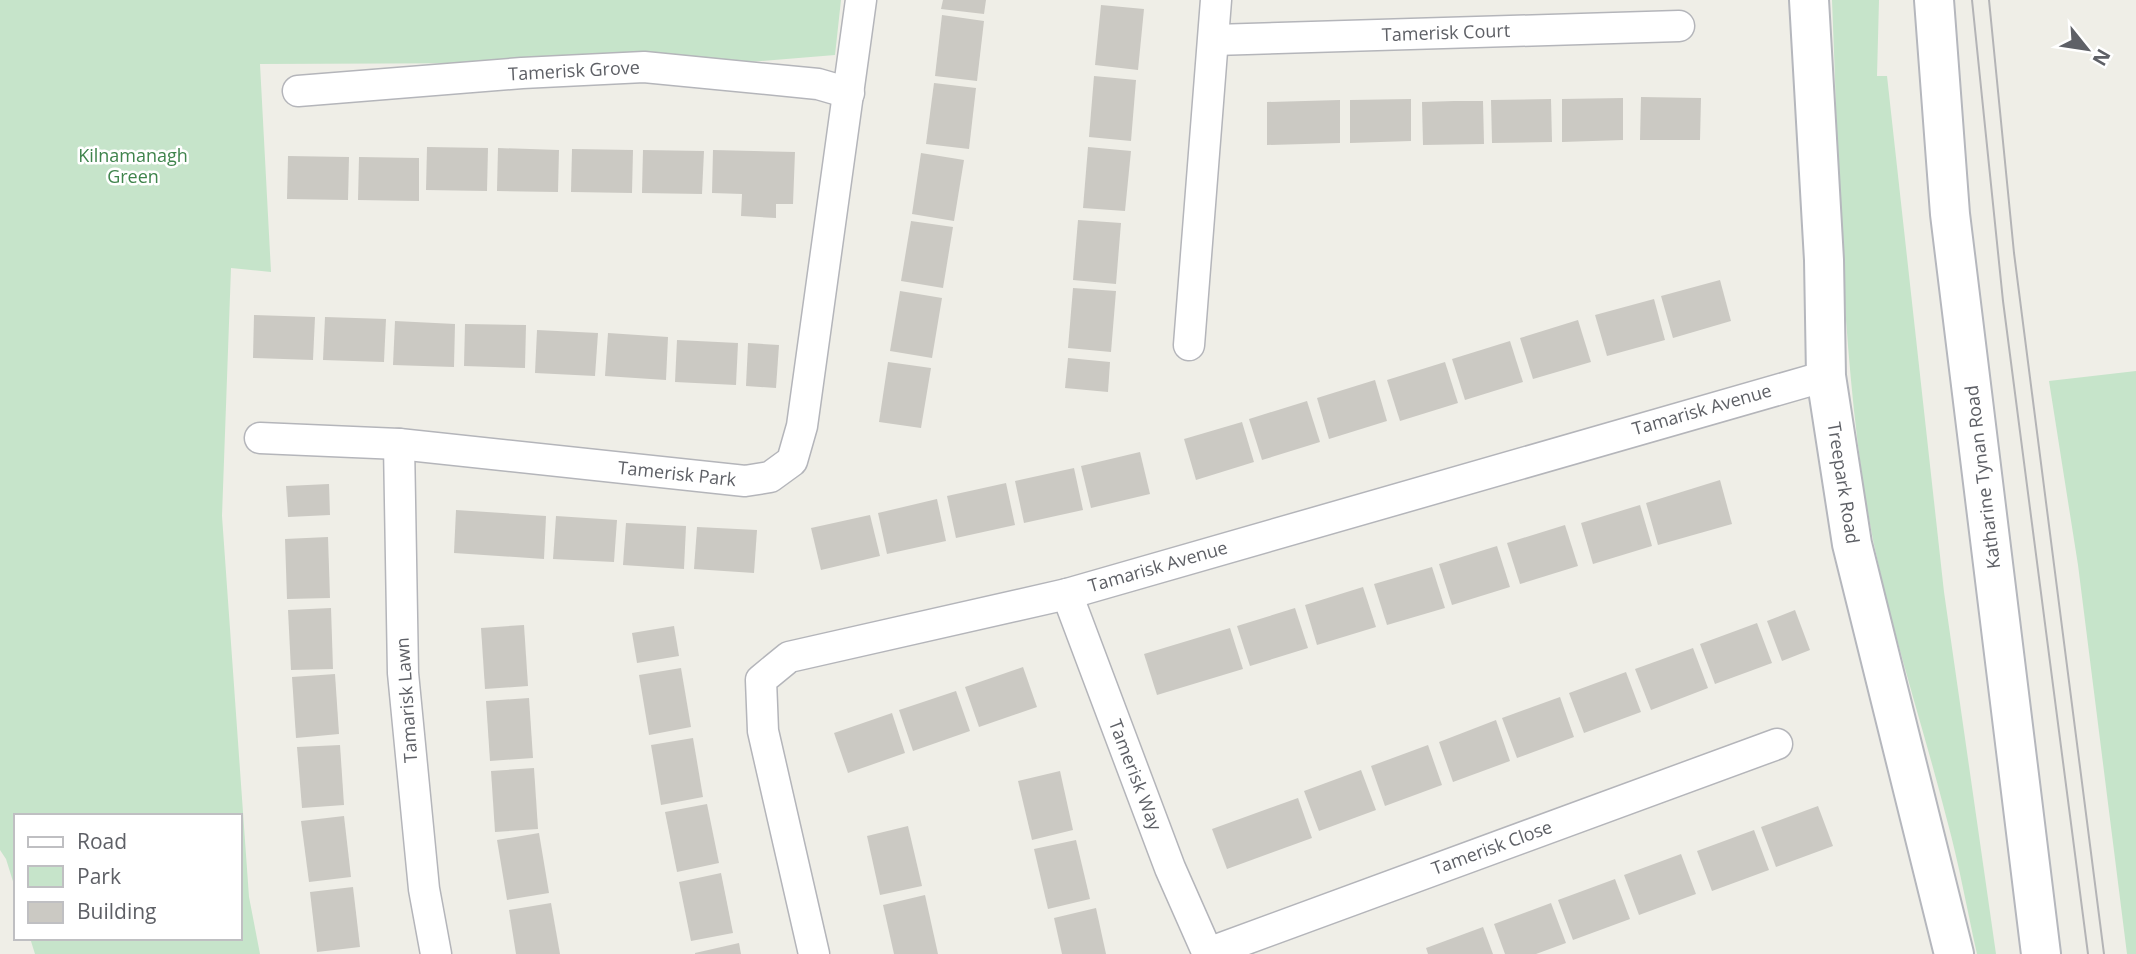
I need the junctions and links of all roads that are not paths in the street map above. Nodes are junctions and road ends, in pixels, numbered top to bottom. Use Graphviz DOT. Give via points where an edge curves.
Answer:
graph roads {
  1 [pos="862,0"];
  2 [pos="1216,0"];
  3 [pos="1810,0"];
  4 [pos="1934,0"];
  5 [pos="1679,26"];
  6 [pos="1214,40"];
  7 [pos="298,92"];
  8 [pos="849,93"];
  9 [pos="1189,345"];
  10 [pos="1826,376"];
  11 [pos="260,438"];
  12 [pos="399,444"];
  13 [pos="1067,593"];
  14 [pos="1777,744"];
  15 [pos="1208,953"];
  16 [pos="436,954"];
  17 [pos="814,954"];
  18 [pos="1954,954"];
  19 [pos="2041,954"];
  1 -- 8 [label="street, Tamerisk Park"];
  2 -- 6 [label="street"];
  3 -- 10 [label="street, Treepark Road"];
  4 -- 19 [label="street, Katharine Tynan Road" via="1950,214"];
  5 -- 6 [label="street, Tamerisk Court"];
  6 -- 9 [label="street"];
  7 -- 8 [label="street, Tamerisk Grove" via="644,67 818,84"];
  8 -- 12 [label="street, Tamerisk Park" via="802,426 792,461 770,477 744,481"];
  10 -- 13 [label="street, Tamarisk Avenue"];
  10 -- 18 [label="street, Treepark Road" via="1852,544"];
  11 -- 12 [label="street, Tamerisk Park"];
  12 -- 16 [label="street, Tamarisk Lawn" via="403,673 424,890"];
  13 -- 15 [label="street, Tamerisk Way" via="1170,868"];
  13 -- 17 [label="street, Tamarisk Avenue" via="789,657 761,680 763,732"];
  14 -- 15 [label="street, Tamerisk Close"];
}
